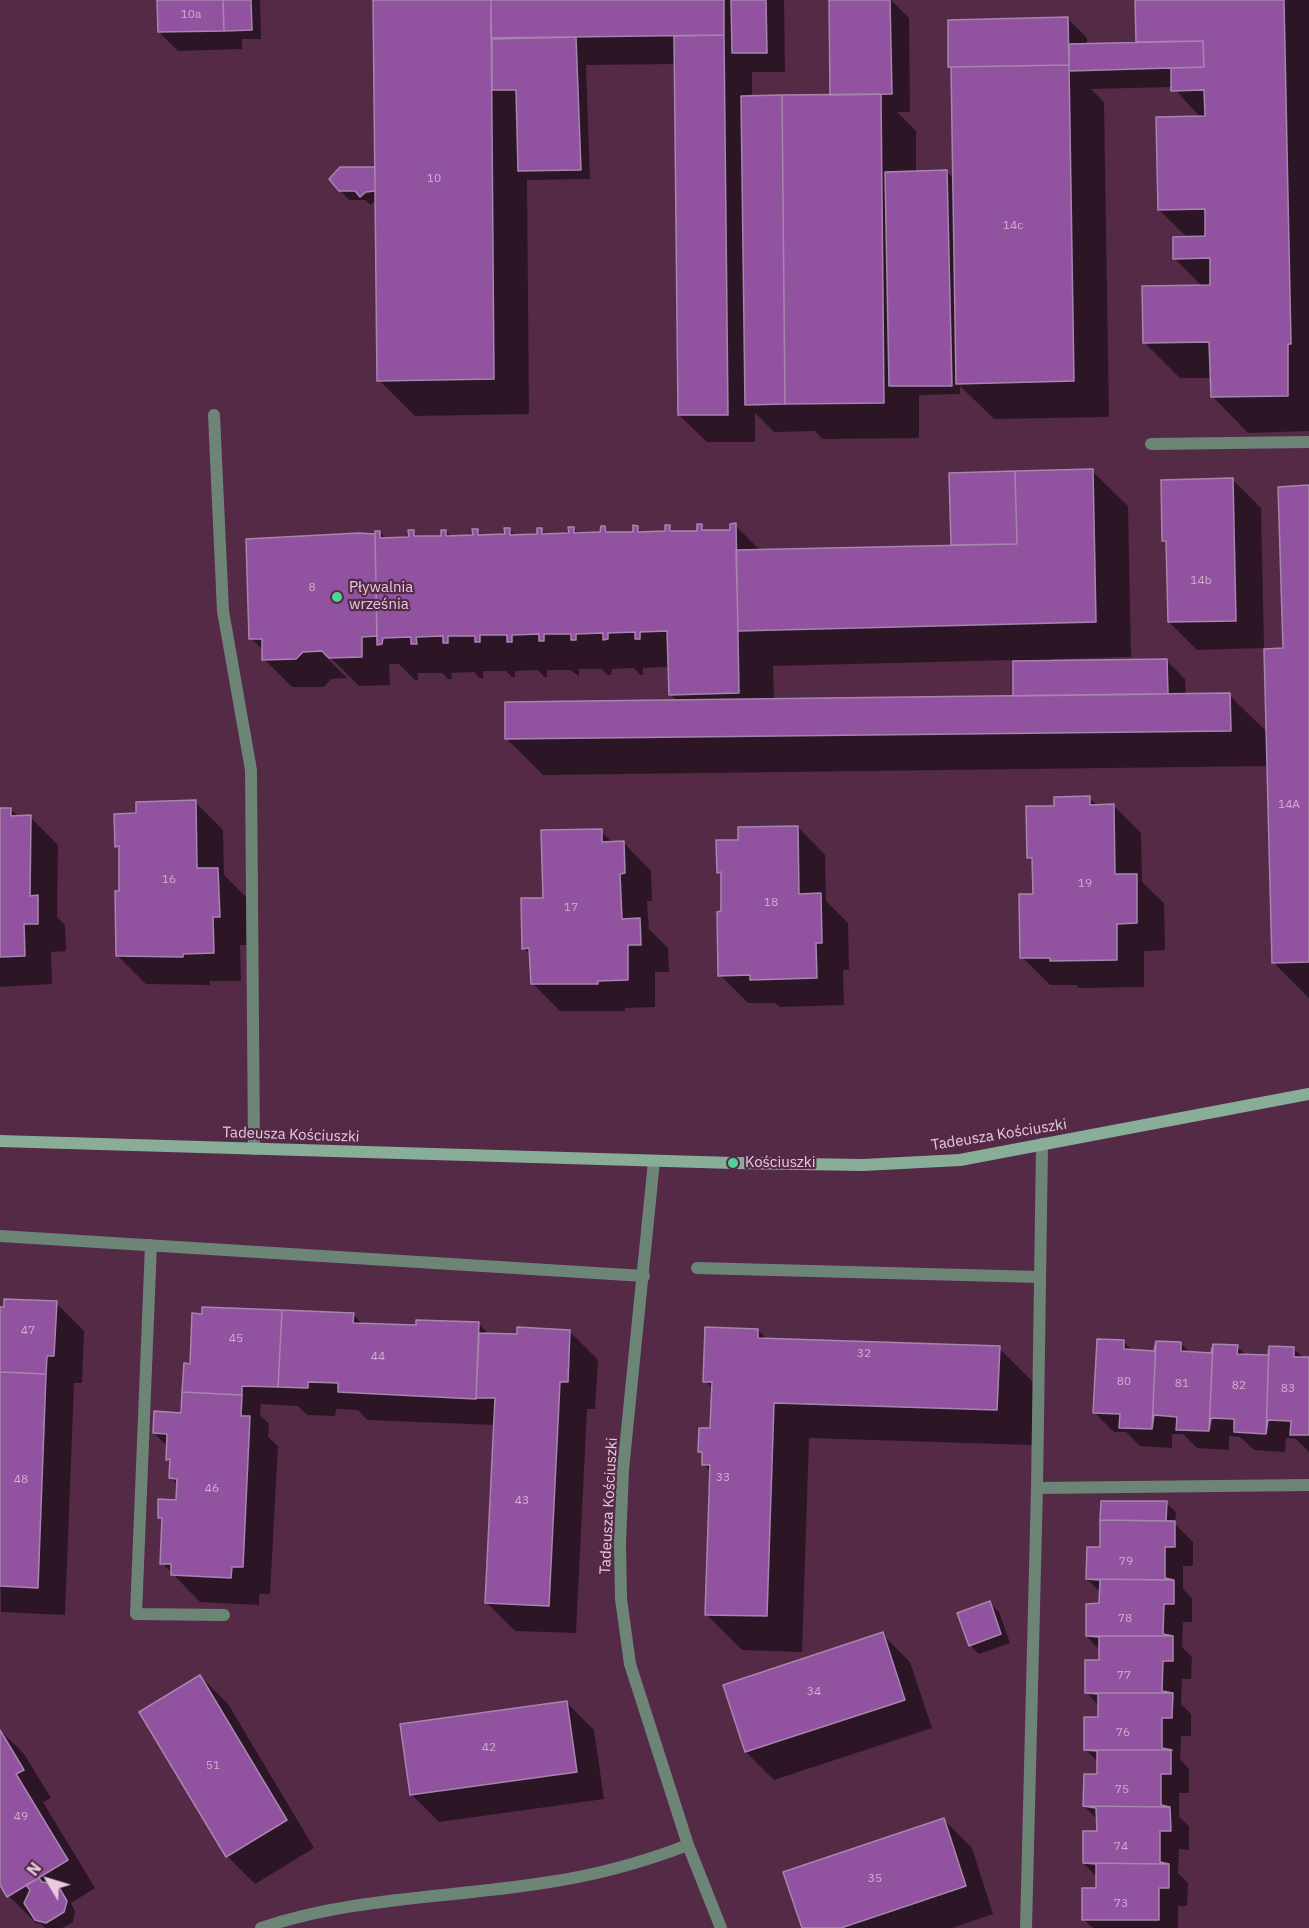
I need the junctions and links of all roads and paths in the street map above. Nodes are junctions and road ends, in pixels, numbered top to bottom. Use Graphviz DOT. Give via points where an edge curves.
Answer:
graph roads {
  1 [pos="214,415"];
  2 [pos="1309,442"];
  3 [pos="1151,444"];
  4 [pos="1309,1094"];
  5 [pos="0,1141"];
  6 [pos="1042,1144"];
  7 [pos="254,1149"];
  8 [pos="654,1161"];
  9 [pos="0,1236"];
  10 [pos="151,1245"];
  11 [pos="697,1268"];
  12 [pos="644,1276"];
  13 [pos="1040,1277"];
  14 [pos="1309,1485"];
  15 [pos="1037,1488"];
  16 [pos="224,1615"];
  17 [pos="688,1845"];
  18 [pos="261,1928"];
  19 [pos="721,1928"];
  20 [pos="1026,1928"];
  1 -- 7 [label="street" via="223,611 251,770"];
  2 -- 3 [label="street"];
  4 -- 6 [label="street, Tadeusza Kościuszki"];
  5 -- 7 [label="street, Tadeusza Kościuszki"];
  6 -- 8 [label="street, Tadeusza Kościuszki" via="960,1160 902,1164"];
  6 -- 13 [label="street"];
  7 -- 8 [label="street, Tadeusza Kościuszki"];
  8 -- 12 [label="street, Tadeusza Kościuszki"];
  9 -- 10 [label="street"];
  10 -- 12 [label="street"];
  10 -- 16 [label="street" via="136,1614"];
  11 -- 13 [label="street"];
  12 -- 17 [label="street, Tadeusza Kościuszki" via="623,1470 621,1599 630,1664"];
  13 -- 15 [label="street"];
  14 -- 15 [label="street"];
  15 -- 20 [label="street"];
  17 -- 18 [label="street" via="572,1878 340,1906"];
  17 -- 19 [label="street, Tadeusza Kościuszki"];
}
